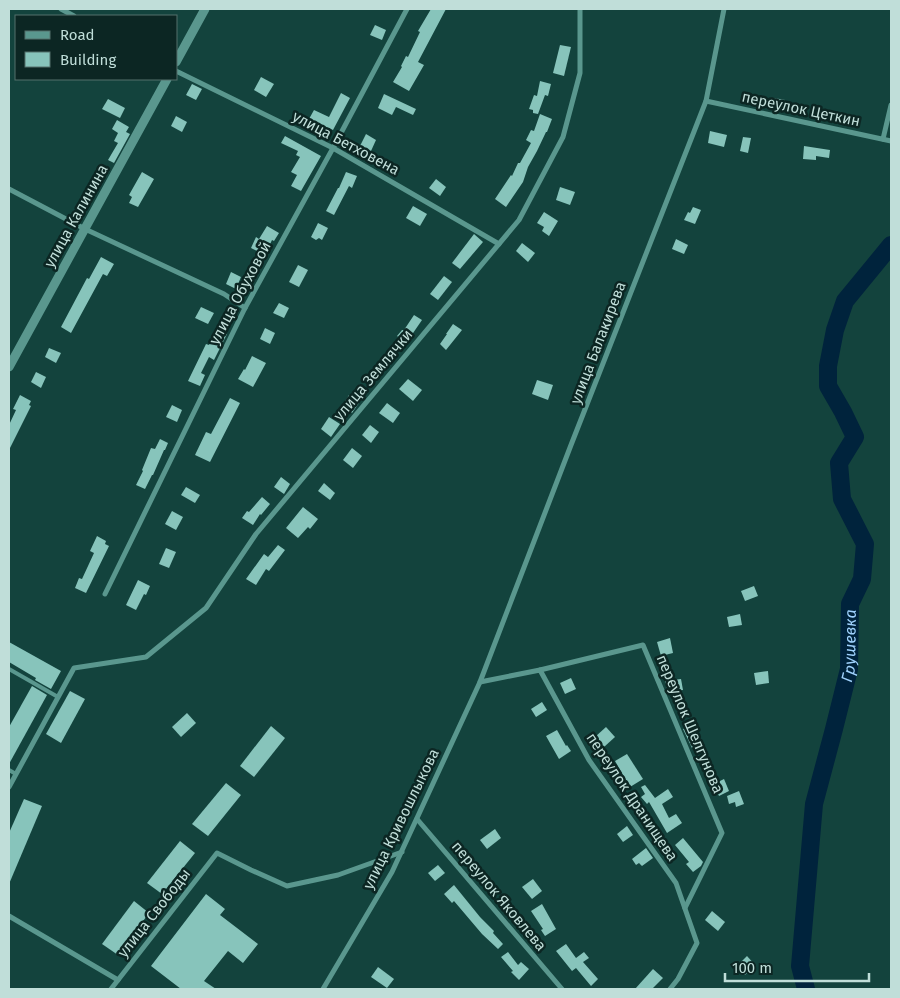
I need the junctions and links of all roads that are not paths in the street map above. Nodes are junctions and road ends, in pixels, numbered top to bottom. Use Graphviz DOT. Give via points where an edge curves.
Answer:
graph roads {
  1 [pos="60,9"];
  2 [pos="205,9"];
  3 [pos="407,9"];
  4 [pos="580,9"];
  5 [pos="724,9"];
  6 [pos="72,15"];
  7 [pos="178,58"];
  8 [pos="178,72"];
  9 [pos="166,80"];
  10 [pos="706,101"];
  11 [pos="891,105"];
  12 [pos="882,139"];
  13 [pos="891,141"];
  14 [pos="333,148"];
  15 [pos="9,189"];
  16 [pos="85,229"];
  17 [pos="499,244"];
  18 [pos="245,308"];
  19 [pos="9,367"];
  20 [pos="105,594"];
  21 [pos="9,668"];
  22 [pos="540,670"];
  23 [pos="480,682"];
  24 [pos="58,697"];
  25 [pos="9,770"];
  26 [pos="16,774"];
  27 [pos="9,787"];
  28 [pos="417,819"];
  29 [pos="402,852"];
  30 [pos="685,908"];
  31 [pos="9,916"];
  32 [pos="118,980"];
  33 [pos="111,989"];
  34 [pos="323,989"];
  35 [pos="562,989"];
  36 [pos="670,989"];
  1 -- 6 [label="street"];
  2 -- 7 [label="street"];
  3 -- 14 [label="street, улица Обуховой"];
  4 -- 17 [label="street, улица Землячки" via="580,73 563,137 519,220"];
  5 -- 10 [label="street, улица Балакирева"];
  8 -- 14 [label="street, улица Бетховена"];
  9 -- 16 [label="street, улица Калинина"];
  10 -- 12 [label="street, переулок Цеткин"];
  10 -- 23 [label="street, улица Балакирева"];
  11 -- 12 [label="street"];
  12 -- 13 [label="street, переулок Цеткин"];
  14 -- 17 [label="street, улица Бетховена"];
  14 -- 18 [label="street, улица Обуховой"];
  15 -- 16 [label="street"];
  16 -- 18 [label="street" via="224,294"];
  16 -- 19 [label="street, улица Калинина"];
  17 -- 24 [label="street, улица Землячки" via="256,534 206,608 146,657 74,668"];
  18 -- 20 [label="street, улица Обуховой"];
  21 -- 24 [label="lane"];
  22 -- 23 [label="street"];
  22 -- 30 [label="street, переулок Дранищева" via="589,760 676,884"];
  22 -- 30 [label="street, переулок Шелгунова" via="643,645 722,833"];
  23 -- 28 [label="street, улица Кривошлыкова"];
  24 -- 26 [label="street"];
  25 -- 26 [label="lane"];
  26 -- 27 [label="street"];
  28 -- 29 [label="street, улица Кривошлыкова"];
  28 -- 35 [label="street, переулок Яковлева"];
  29 -- 32 [label="street, улица Свободы" via="338,875 287,886 217,853"];
  29 -- 34 [label="street, улица Кривошлыкова"];
  30 -- 36 [label="street, переулок Дранищева" via="697,943"];
  31 -- 32 [label="street"];
  32 -- 33 [label="street, улица Свободы"];
}
